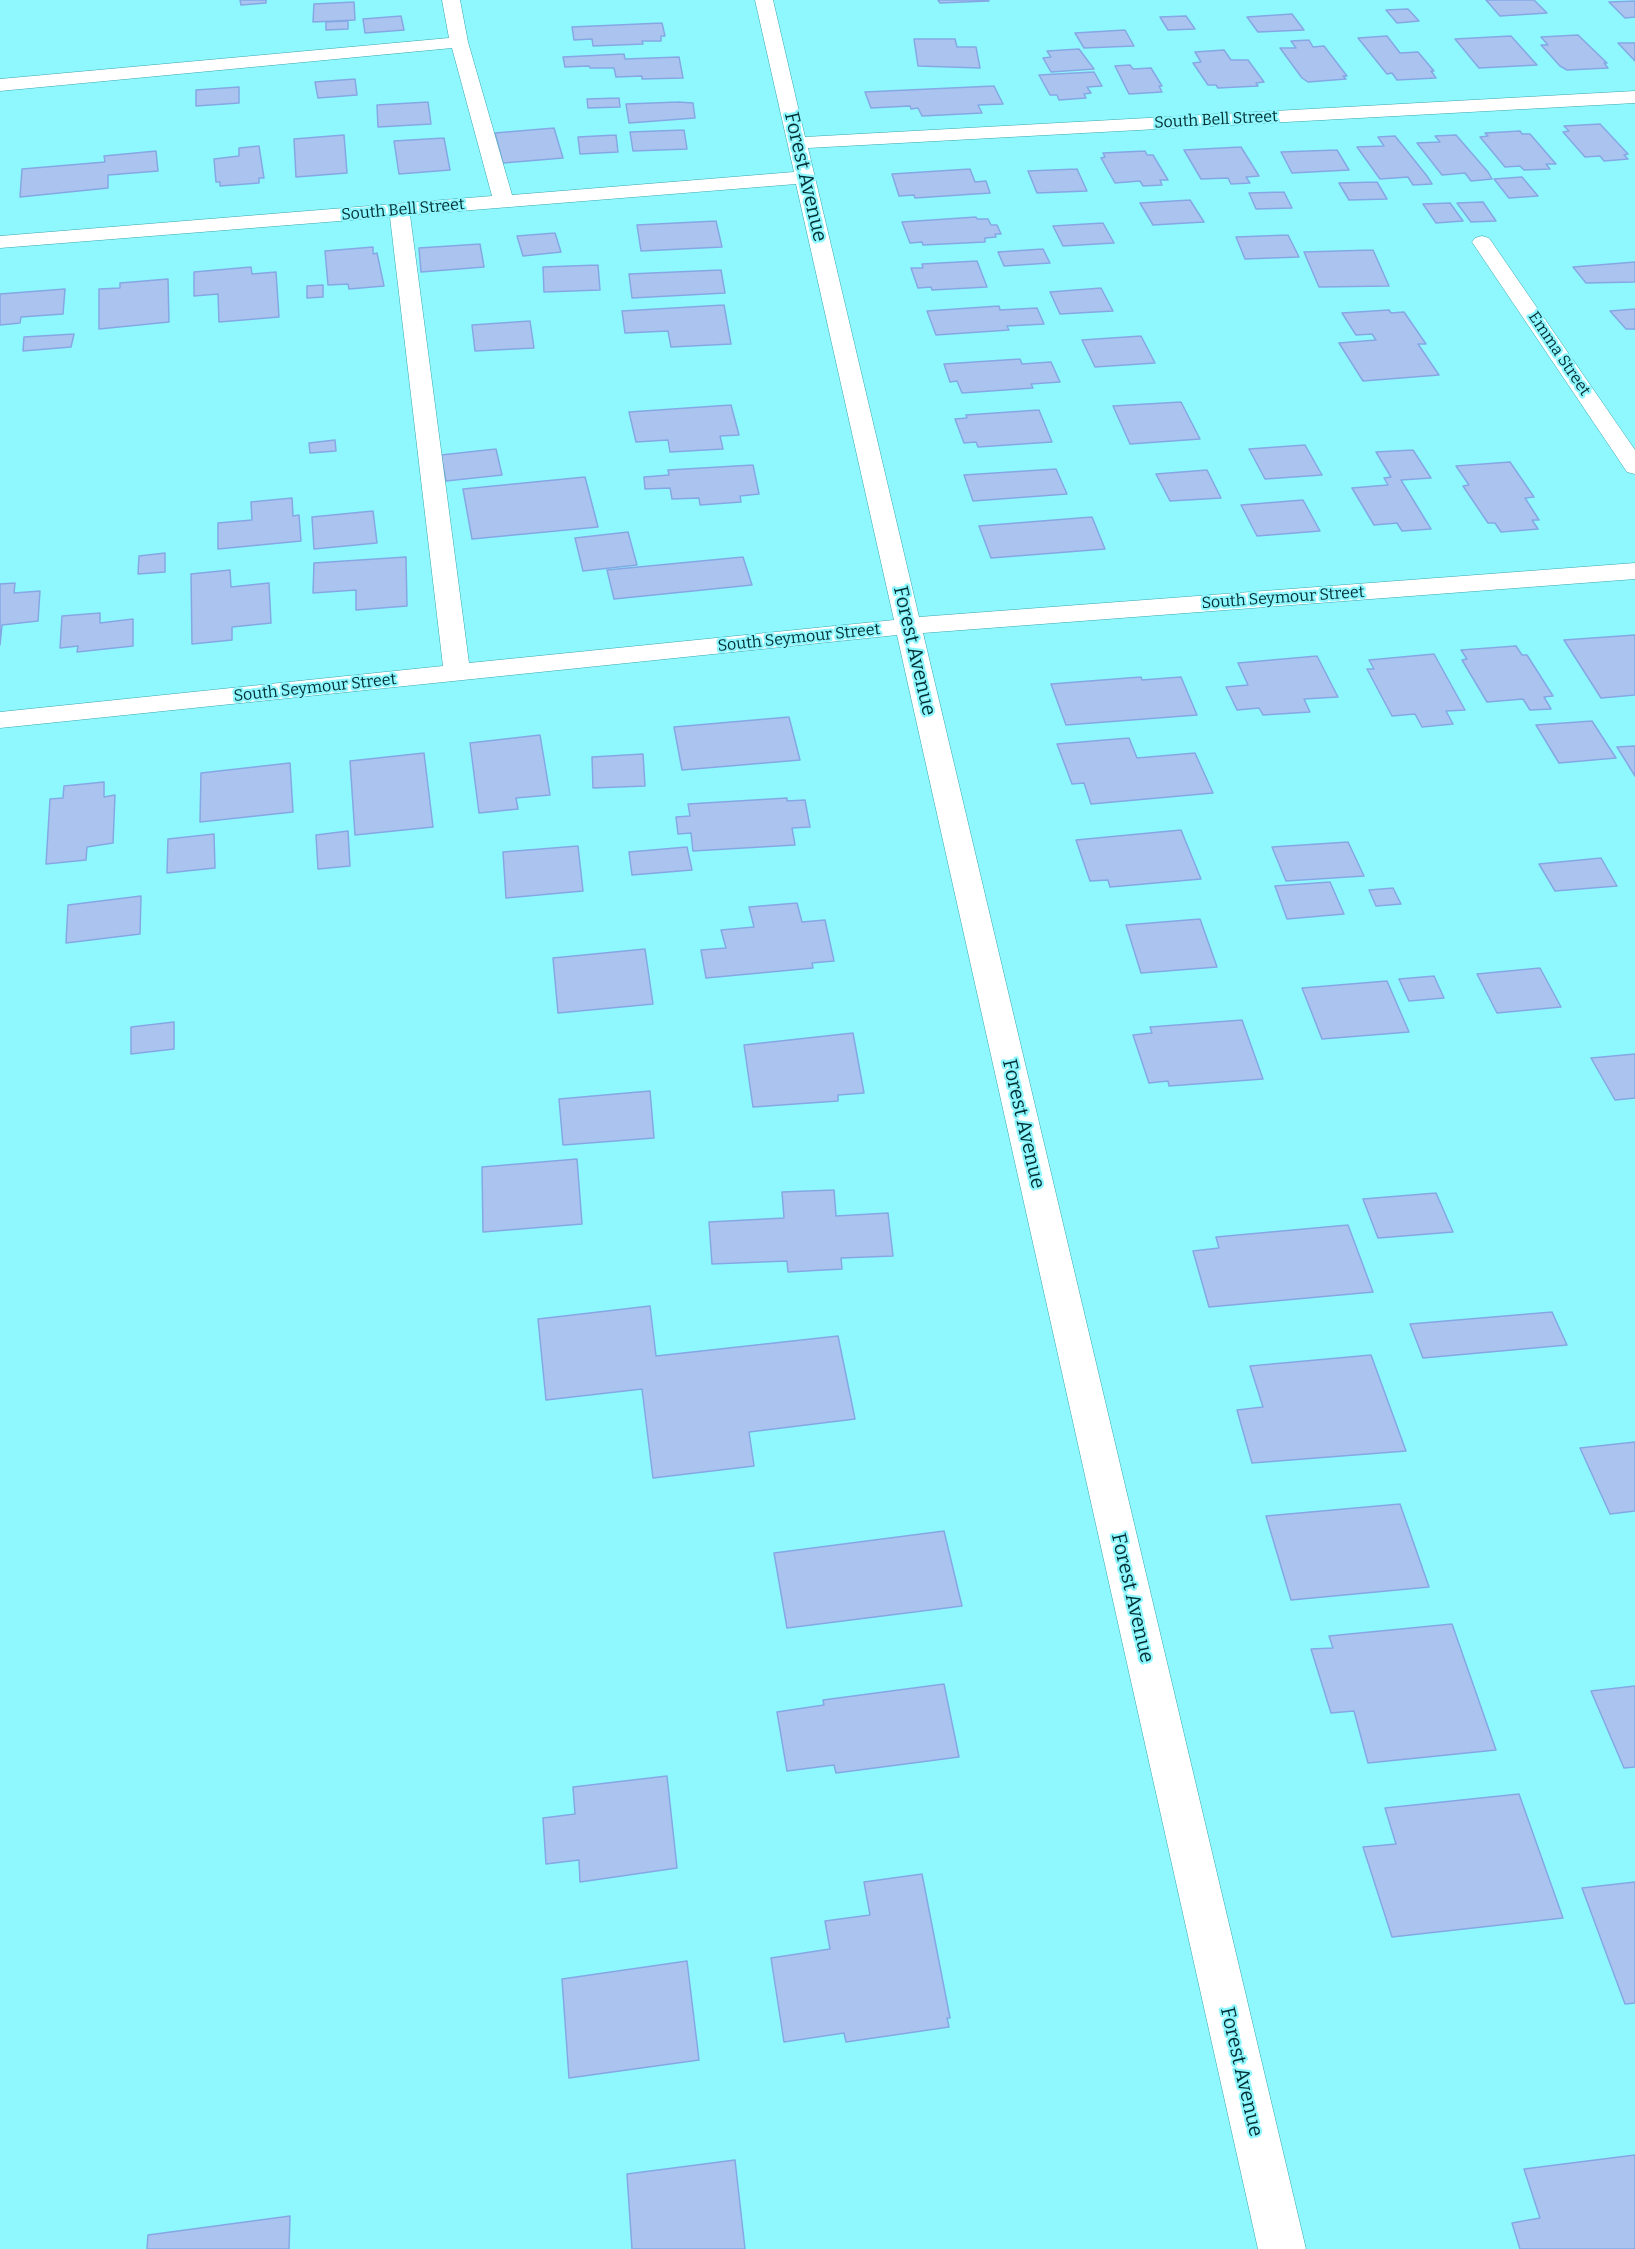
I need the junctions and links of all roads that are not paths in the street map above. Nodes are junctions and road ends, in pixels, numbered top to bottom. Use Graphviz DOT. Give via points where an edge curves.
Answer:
graph roads {
  1 [pos="452,0"];
  2 [pos="764,0"];
  3 [pos="459,42"];
  4 [pos="0,85"];
  5 [pos="1635,97"];
  6 [pos="797,143"];
  7 [pos="805,177"];
  8 [pos="504,202"];
  9 [pos="399,210"];
  10 [pos="0,242"];
  11 [pos="1482,242"];
  12 [pos="1635,467"];
  13 [pos="1635,571"];
  14 [pos="908,626"];
  15 [pos="456,673"];
  16 [pos="0,720"];
  17 [pos="1282,2249"];
  1 -- 3 [label="street"];
  2 -- 6 [label="street, Forest Avenue"];
  3 -- 4 [label="street"];
  3 -- 8 [label="street"];
  5 -- 6 [label="street, South Bell Street"];
  6 -- 7 [label="street, Forest Avenue"];
  7 -- 8 [label="street, South Bell Street"];
  7 -- 14 [label="street, Forest Avenue"];
  8 -- 9 [label="street, South Bell Street"];
  9 -- 10 [label="street, South Bell Street"];
  9 -- 15 [label="street"];
  11 -- 12 [label="street, Emma Street"];
  13 -- 14 [label="street, South Seymour Street"];
  14 -- 15 [label="street, South Seymour Street"];
  14 -- 17 [label="street, Forest Avenue"];
  15 -- 16 [label="street, South Seymour Street"];
}
